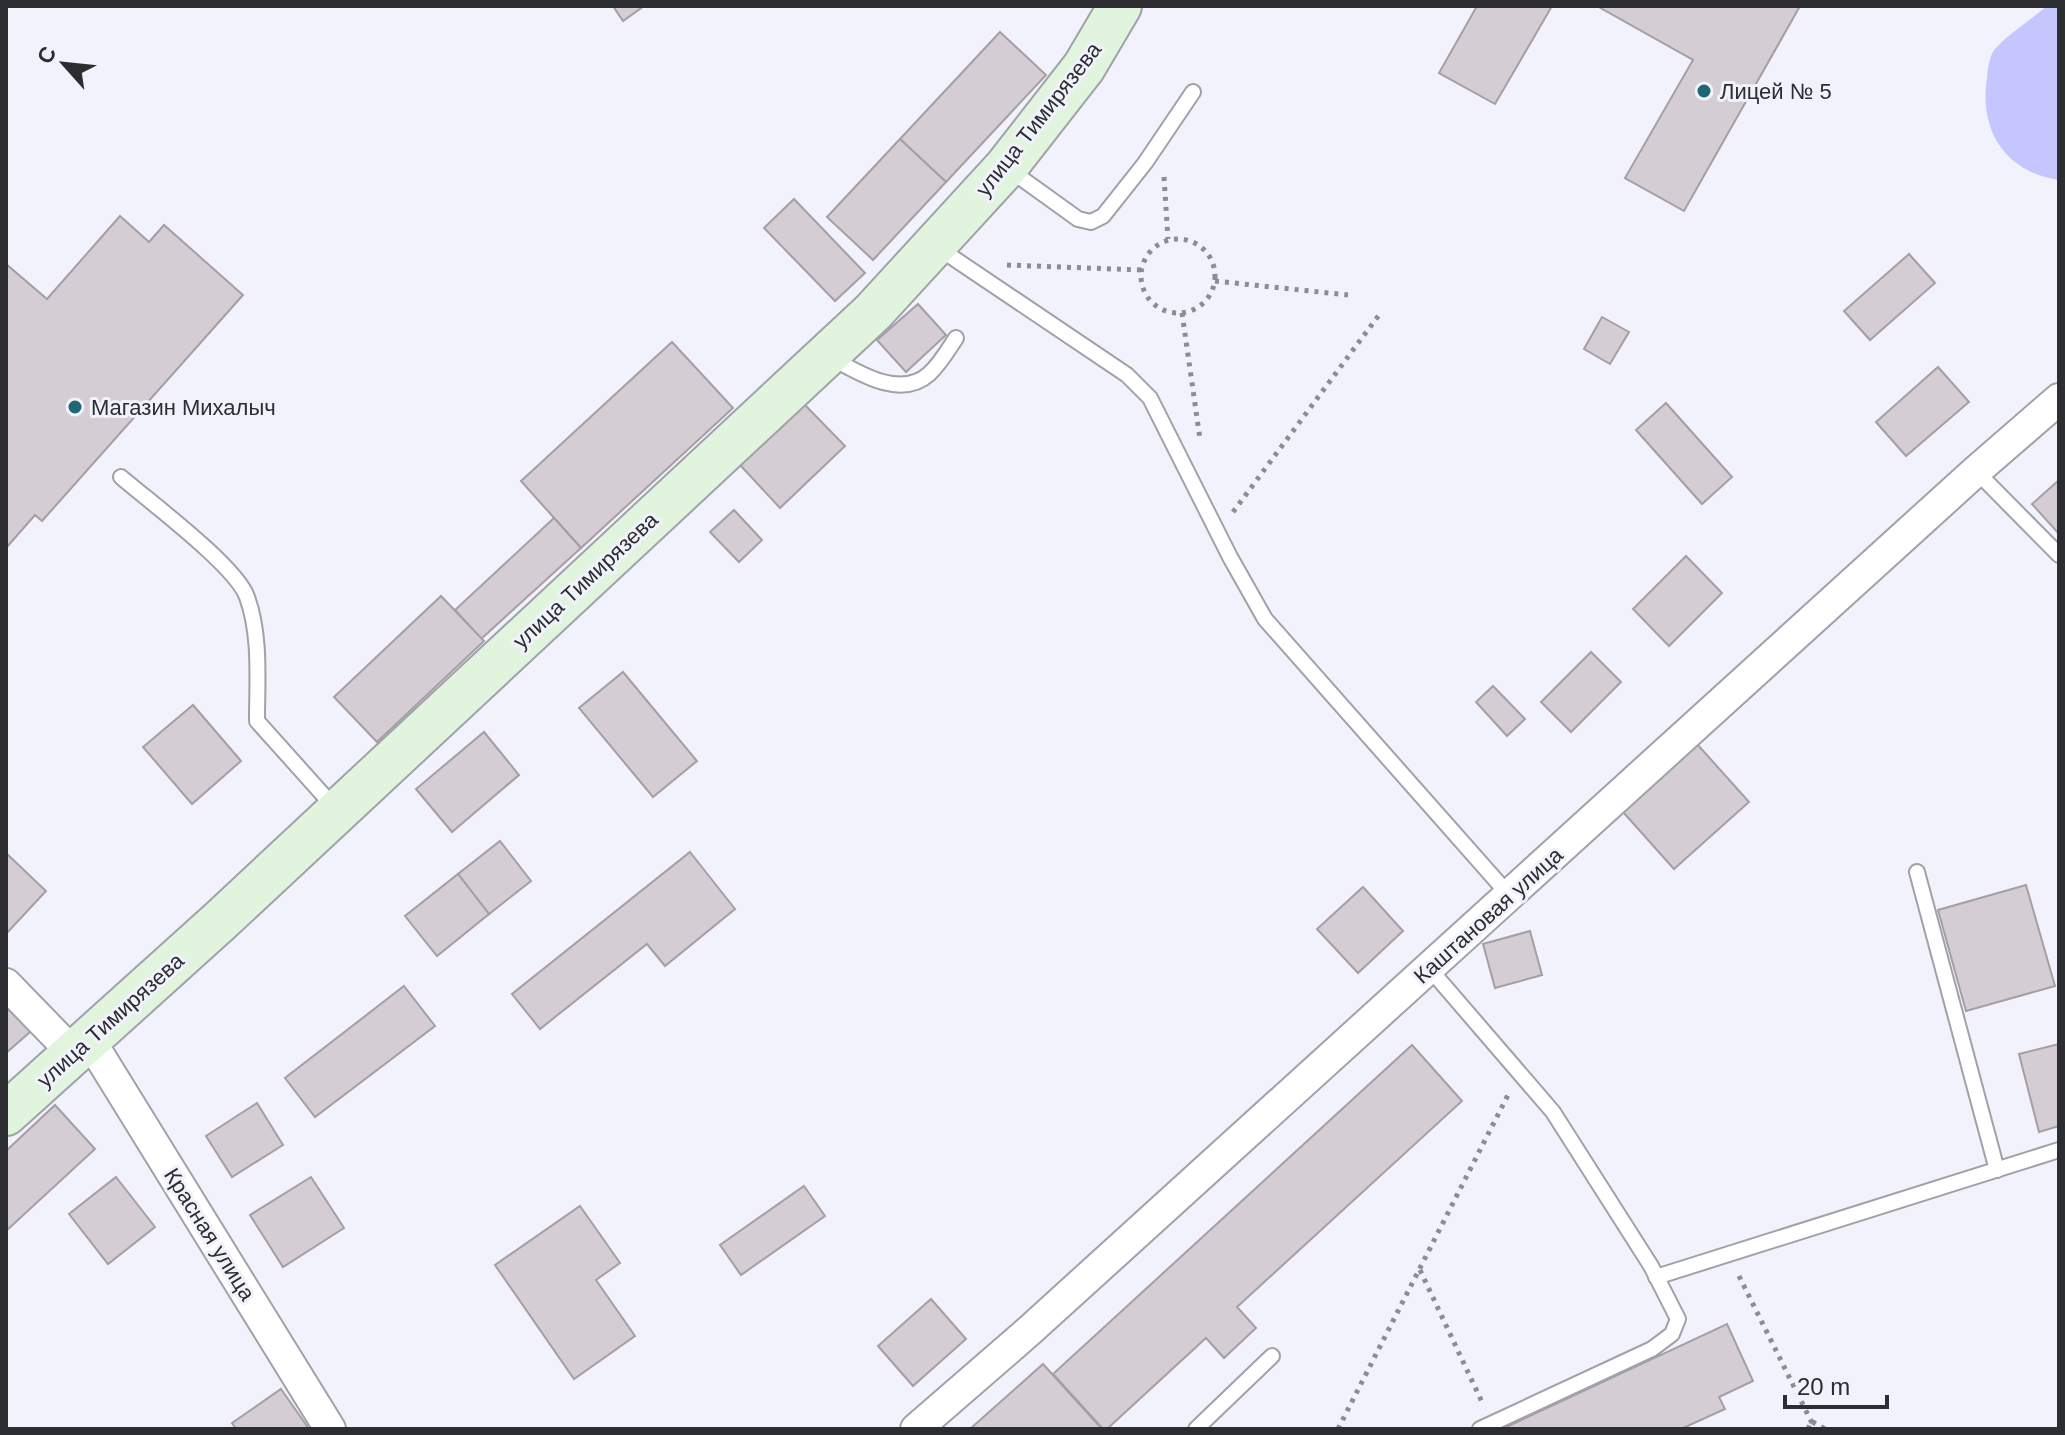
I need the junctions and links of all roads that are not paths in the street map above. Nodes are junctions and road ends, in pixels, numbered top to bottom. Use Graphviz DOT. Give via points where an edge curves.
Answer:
graph roads {
  1 [pos="1120,6"];
  2 [pos="1193,92"];
  3 [pos="1006,167"];
  4 [pos="948,254"];
  5 [pos="956,338"];
  6 [pos="826,355"];
  7 [pos="2059,399"];
  8 [pos="1976,471"];
  9 [pos="121,477"];
  10 [pos="2059,555"];
  11 [pos="337,811"];
  12 [pos="1917,872"];
  13 [pos="1509,895"];
  14 [pos="1429,968"];
  15 [pos="6,984"];
  16 [pos="81,1046"];
  17 [pos="6,1114"];
  18 [pos="2059,1150"];
  19 [pos="1997,1170"];
  20 [pos="1656,1277"];
  21 [pos="1272,1356"];
  22 [pos="930,1421"];
  23 [pos="1486,1426"];
  24 [pos="330,1429"];
  25 [pos="1196,1429"];
  1 -- 3 [label="main road, улица Тимирязева" via="1084,67"];
  2 -- 3 [label="lane" via="1123,192 1091,222 1078,219"];
  3 -- 4 [label="main road, улица Тимирязева"];
  4 -- 6 [label="main road, улица Тимирязева"];
  4 -- 13 [label="lane" via="1127,375 1150,398 1265,619"];
  5 -- 6 [label="lane" via="929,374 902,384 872,380"];
  6 -- 11 [label="main road, улица Тимирязева"];
  7 -- 8 [label="street, Каштановая улица"];
  8 -- 10 [label="lane"];
  8 -- 13 [label="street, Каштановая улица"];
  9 -- 11 [label="lane" via="225,566 246,594 256,637 257,721"];
  11 -- 16 [label="main road, улица Тимирязева"];
  12 -- 19 [label="lane"];
  13 -- 14 [label="street, Каштановая улица"];
  14 -- 20 [label="lane" via="1553,1112"];
  14 -- 22 [label="street, Каштановая улица"];
  15 -- 16 [label="street, Красная улица"];
  16 -- 17 [label="main road, улица Тимирязева"];
  16 -- 24 [label="street, Красная улица"];
  18 -- 19 [label="lane"];
  19 -- 20 [label="lane"];
  20 -- 23 [label="lane" via="1678,1319 1672,1334 1652,1349"];
  21 -- 25 [label="lane"];
}
